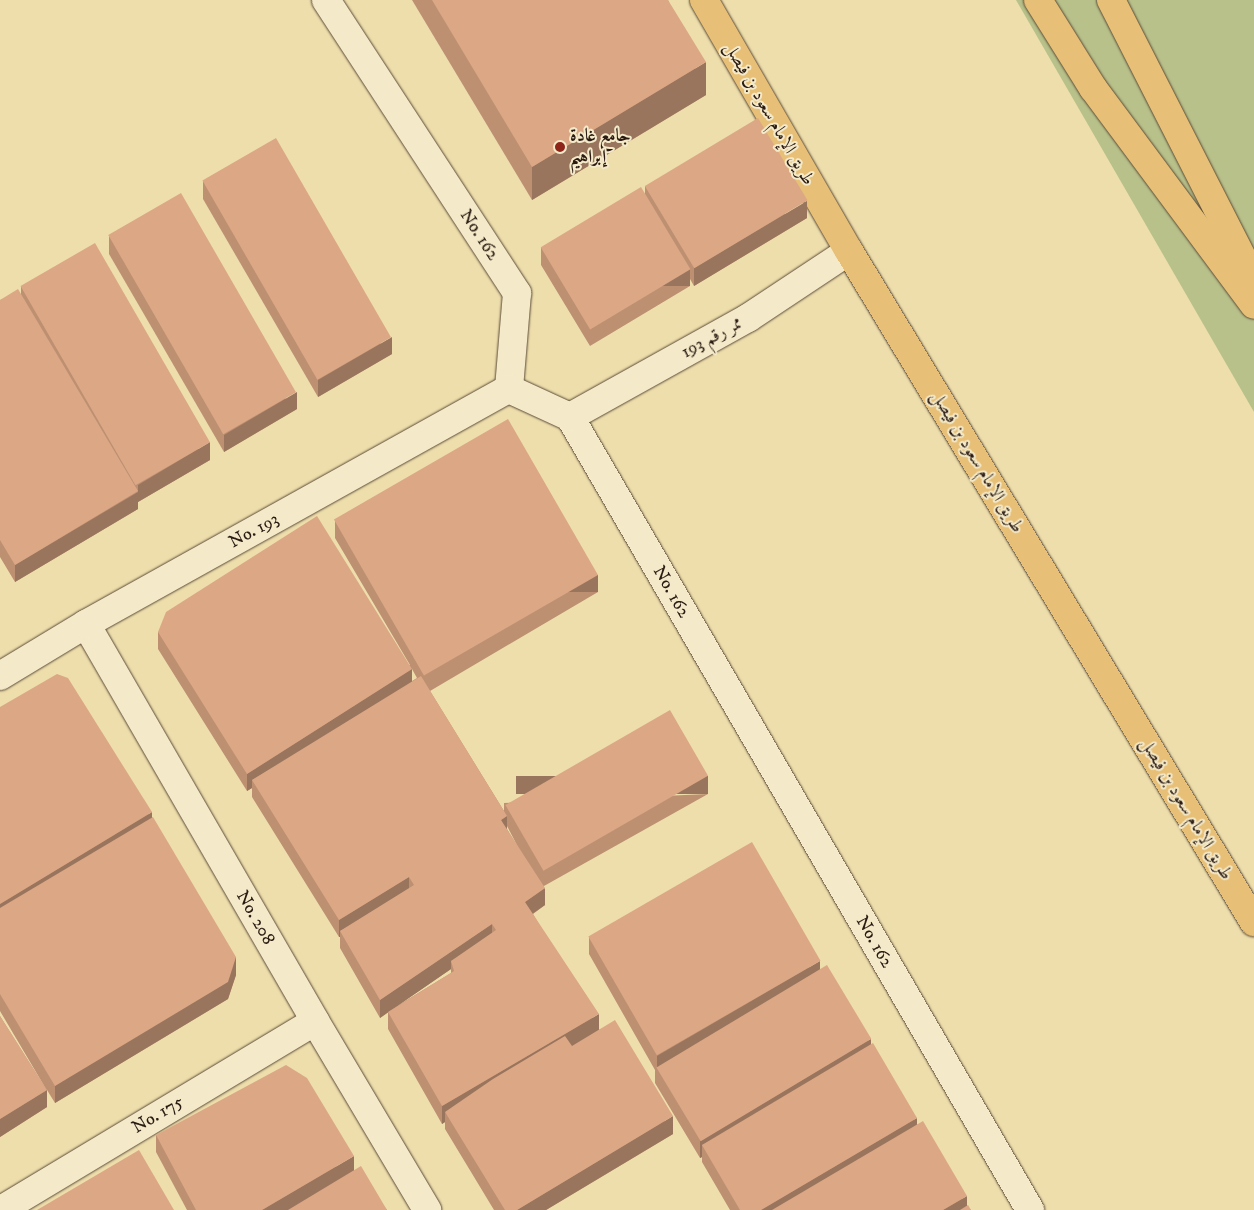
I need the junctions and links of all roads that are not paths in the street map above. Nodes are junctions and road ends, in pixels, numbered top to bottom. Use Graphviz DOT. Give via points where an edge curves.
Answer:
graph roads {
  1 [pos="326,0"];
  2 [pos="704,0"];
  3 [pos="1038,0"];
  4 [pos="1110,0"];
  5 [pos="850,251"];
  6 [pos="1254,281"];
  7 [pos="1254,305"];
  8 [pos="509,389"];
  9 [pos="570,417"];
  10 [pos="86,624"];
  11 [pos="0,676"];
  12 [pos="1254,922"];
  13 [pos="314,1020"];
  14 [pos="1,1210"];
  15 [pos="428,1210"];
  16 [pos="1030,1210"];
  1 -- 8 [label="street, No. 162" via="518,294"];
  2 -- 5 [label="main road, طريق الإمام سعود بن فيصل"];
  3 -- 7 [label="main road" via="1093,88"];
  4 -- 6 [label="main road"];
  5 -- 9 [label="street, ممر رقم 193" via="748,318"];
  5 -- 12 [label="main road, طريق الإمام سعود بن فيصل"];
  8 -- 9 [label="street"];
  8 -- 10 [label="street, No. 193"];
  9 -- 16 [label="street, No. 162"];
  10 -- 11 [label="street, No. 193"];
  10 -- 13 [label="street, No. 208"];
  13 -- 14 [label="street, No. 175"];
  13 -- 15 [label="street, No. 208"];
}
